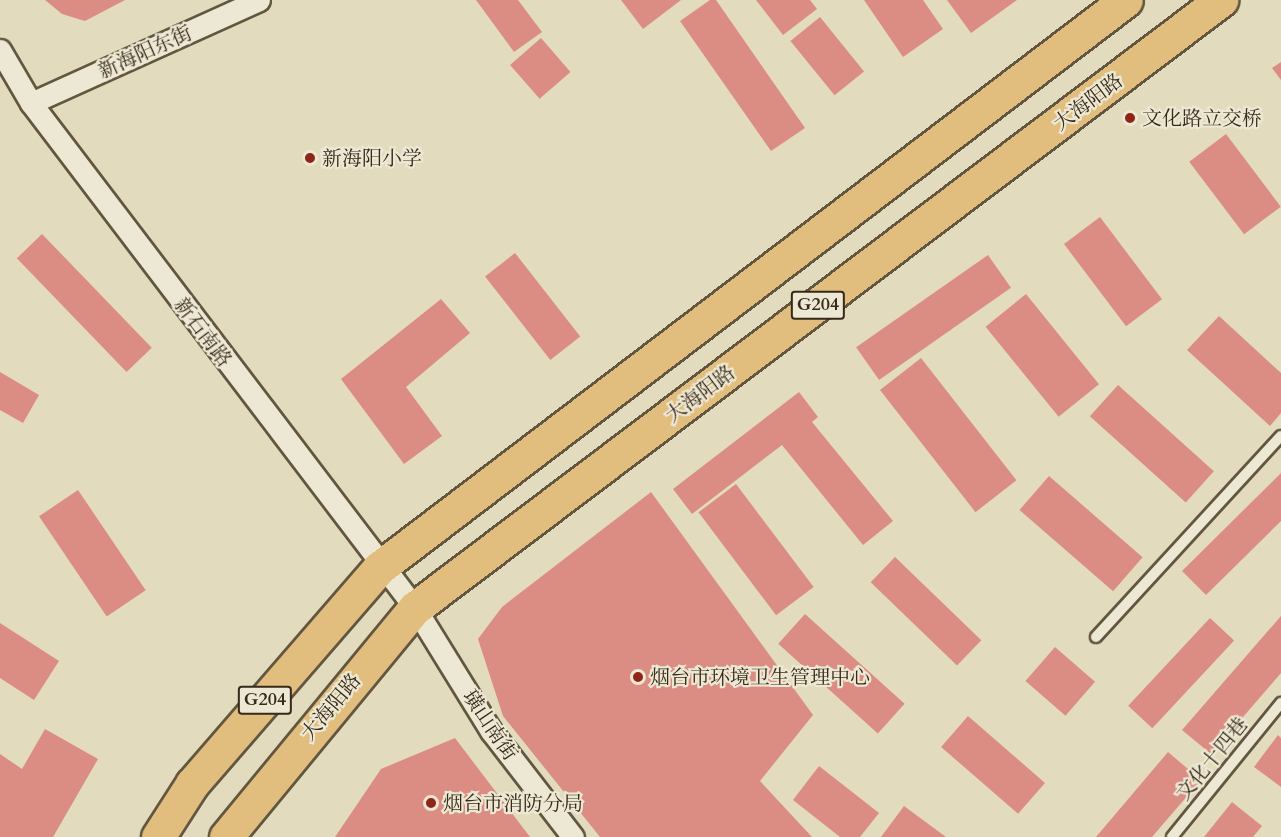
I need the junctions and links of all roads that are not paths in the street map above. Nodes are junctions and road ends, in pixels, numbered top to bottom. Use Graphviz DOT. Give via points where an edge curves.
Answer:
graph roads {
  1 [pos="259,0"];
  2 [pos="1124,0"];
  3 [pos="1221,0"];
  4 [pos="0,50"];
  5 [pos="31,103"];
  6 [pos="1281,436"];
  7 [pos="379,568"];
  8 [pos="415,608"];
  9 [pos="1096,637"];
  10 [pos="1281,703"];
  11 [pos="158,837"];
  12 [pos="226,837"];
  13 [pos="573,837"];
  14 [pos="1172,837"];
  1 -- 5 [label="street, 新海阳东街"];
  2 -- 7 [label="highway, G204"];
  3 -- 8 [label="highway, 大海阳路 / G204"];
  4 -- 5 [label="street, 新石南路"];
  5 -- 7 [label="street, 新石南路"];
  6 -- 9 [label="lane"];
  7 -- 8 [label="street, 新石南路"];
  7 -- 11 [label="highway, G204" via="192,784"];
  8 -- 12 [label="highway, 大海阳路 / G204"];
  8 -- 13 [label="street, 璜山南街" via="491,731"];
  10 -- 14 [label="lane, 文化十四巷"];
}
